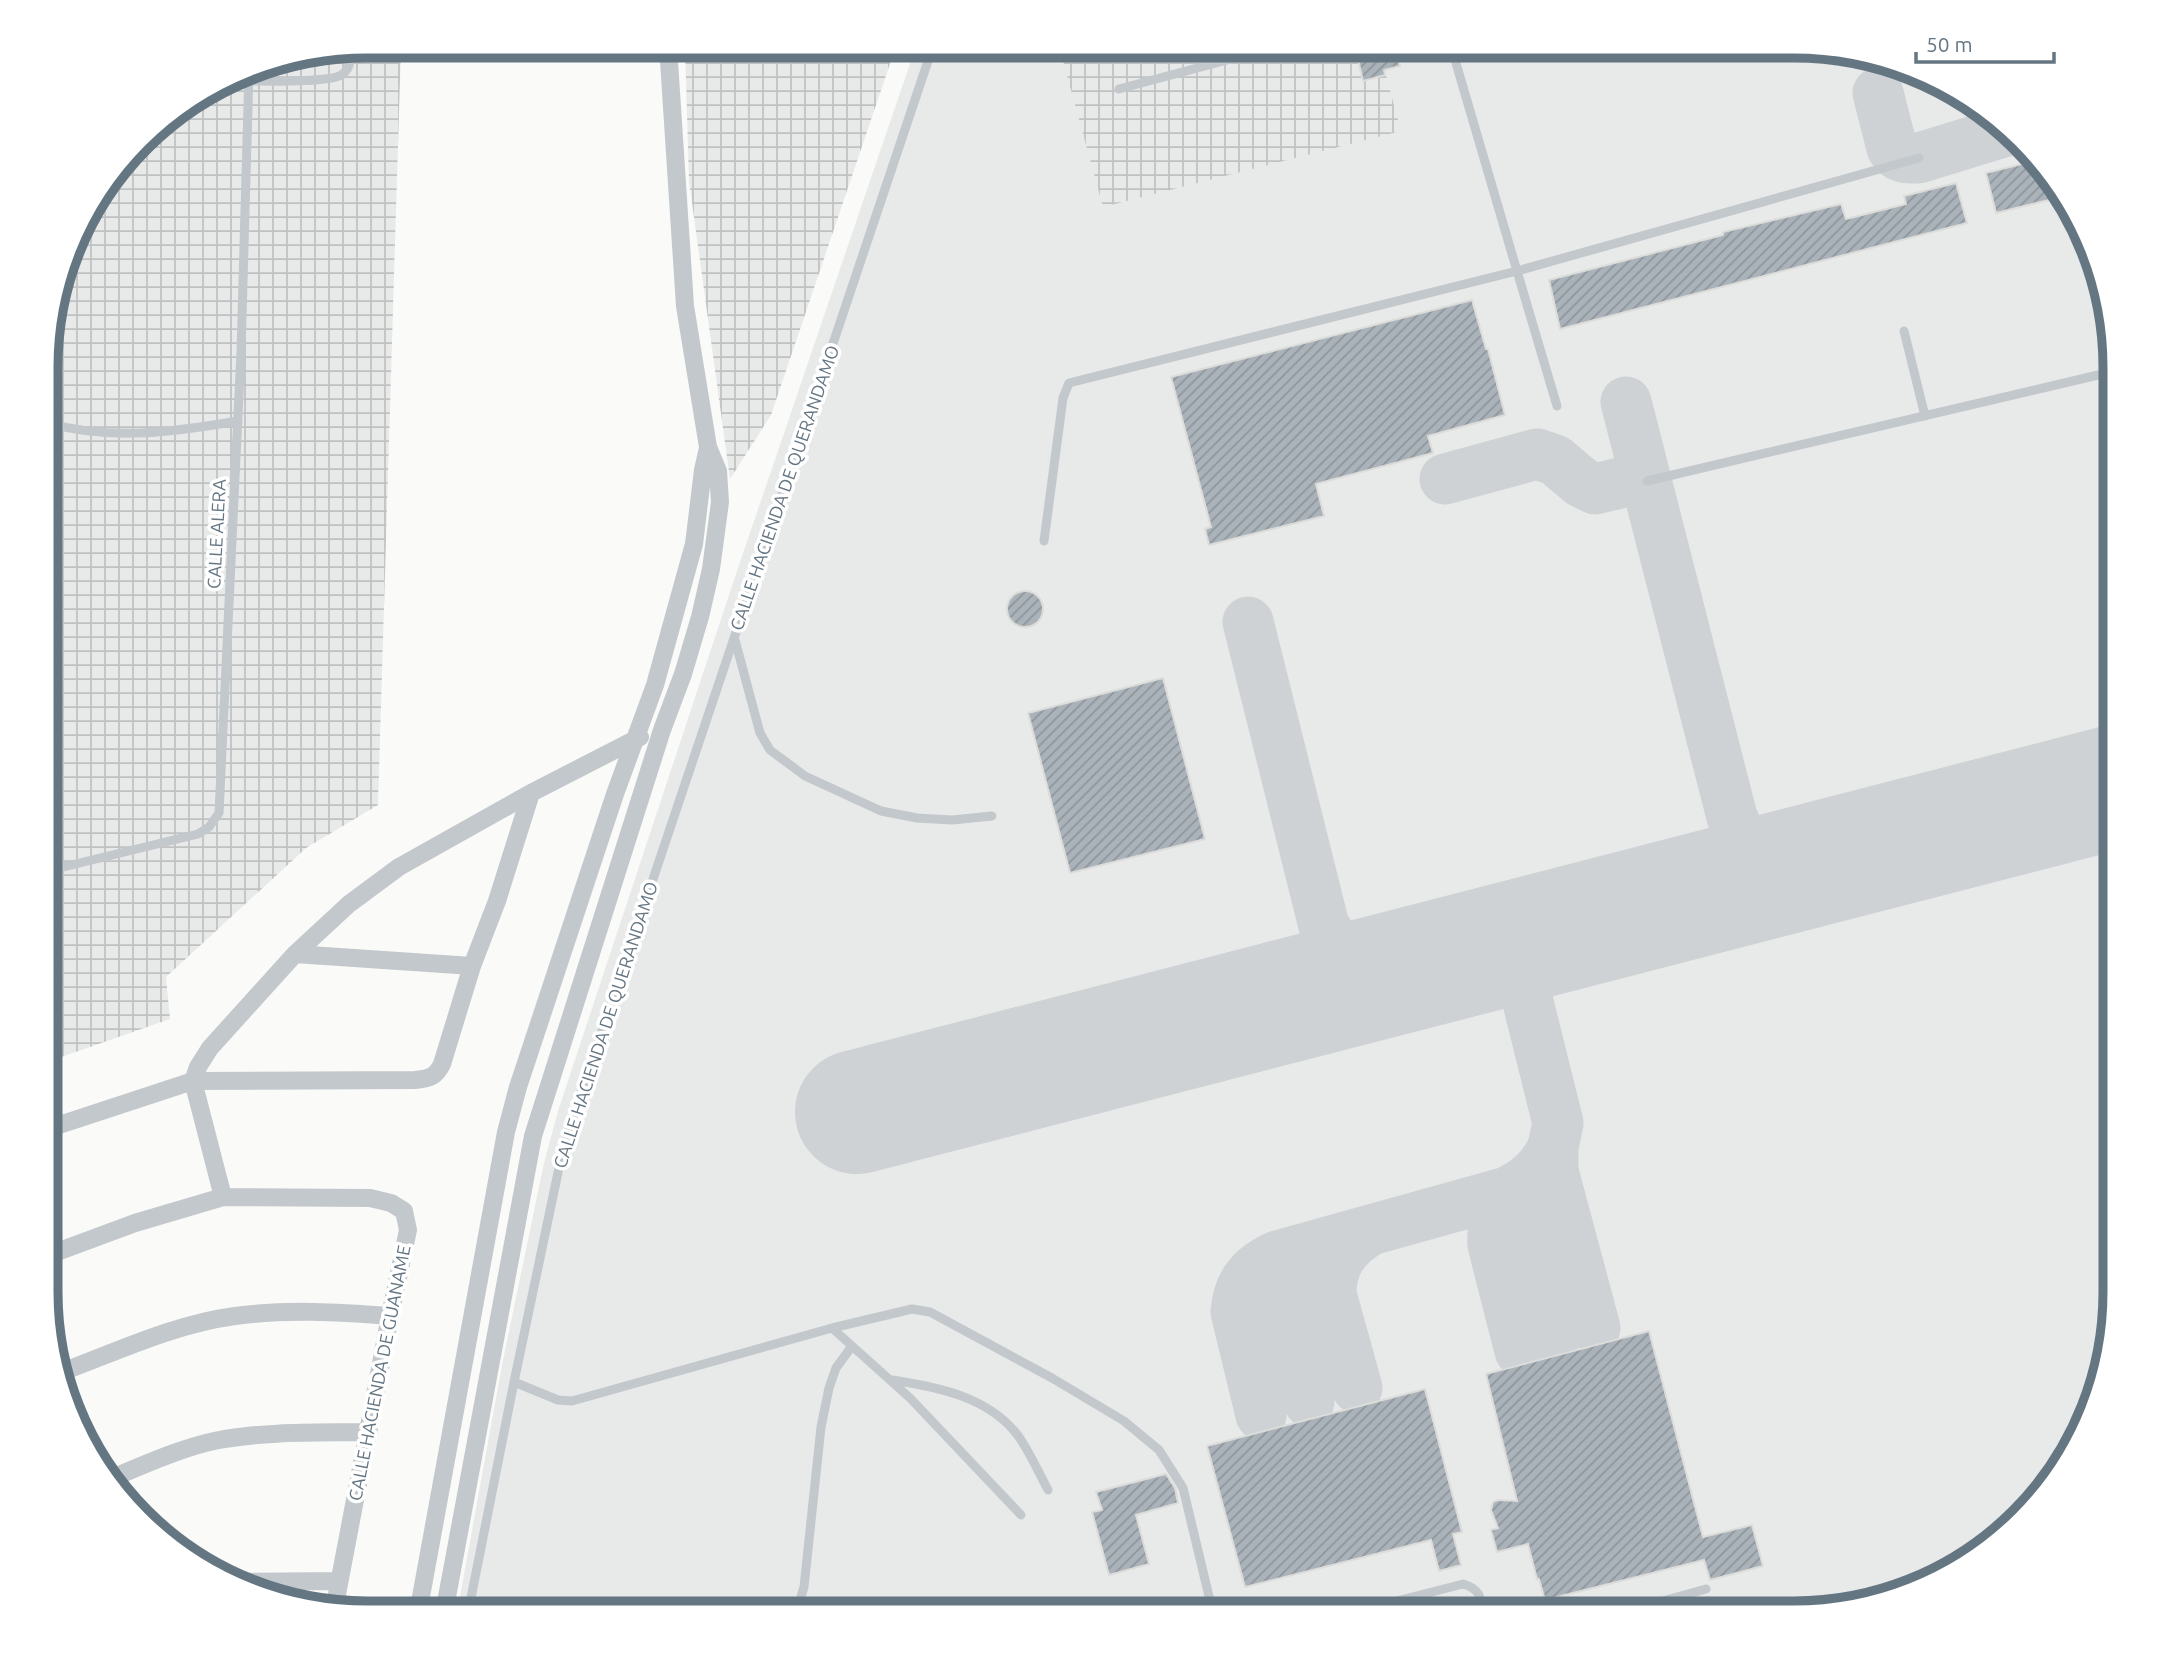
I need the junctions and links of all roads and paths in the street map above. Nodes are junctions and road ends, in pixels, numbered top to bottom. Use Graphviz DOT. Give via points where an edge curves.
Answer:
graph roads {
  1 [pos="351,58"];
  2 [pos="669,58"];
  3 [pos="929,58"];
  4 [pos="1234,58"];
  5 [pos="1455,58"];
  6 [pos="260,76"];
  7 [pos="249,81"];
  8 [pos="1119,89"];
  9 [pos="1919,158"];
  10 [pos="1517,271"];
  11 [pos="1904,331"];
  12 [pos="2103,374"];
  13 [pos="1557,406"];
  14 [pos="1925,416"];
  15 [pos="238,421"];
  16 [pos="58,426"];
  17 [pos="708,447"];
  18 [pos="1647,481"];
  19 [pos="1044,541"];
  20 [pos="735,639"];
  21 [pos="662,730"];
  22 [pos="636,738"];
  23 [pos="531,793"];
  24 [pos="992,816"];
  25 [pos="58,867"];
  26 [pos="295,954"];
  27 [pos="472,966"];
  28 [pos="193,1082"];
  29 [pos="58,1125"];
  30 [pos="223,1197"];
  31 [pos="58,1252"];
  32 [pos="390,1316"];
  33 [pos="831,1328"];
  34 [pos="852,1346"];
  35 [pos="68,1370"];
  36 [pos="890,1380"];
  37 [pos="514,1382"];
  38 [pos="369,1432"];
  39 [pos="119,1475"];
  40 [pos="1048,1490"];
  41 [pos="1020,1515"];
  42 [pos="339,1581"];
  43 [pos="258,1582"];
  44 [pos="1706,1589"];
  45 [pos="336,1600"];
  46 [pos="420,1601"];
  47 [pos="446,1601"];
  48 [pos="470,1601"];
  49 [pos="800,1601"];
  50 [pos="1210,1601"];
  51 [pos="1397,1601"];
  52 [pos="1482,1601"];
  53 [pos="1664,1601"];
  1 -- 6 [label="lane" via="348,69 335,79"];
  2 -- 17 [label="street, CALLE HACIENDA DE QUERANDAMO" via="685,306"];
  3 -- 20 [label="lane, CALLE HACIENDA DE QUERANDAMO"];
  4 -- 8 [label="lane"];
  5 -- 10 [label="lane"];
  7 -- 15 [label="lane, CALLE ALERA"];
  9 -- 10 [label="lane"];
  10 -- 13 [label="lane"];
  10 -- 19 [label="lane" via="1069,383 1063,398"];
  11 -- 14 [label="lane"];
  12 -- 14 [label="lane"];
  14 -- 18 [label="lane"];
  15 -- 16 [label="lane" via="134,434"];
  15 -- 25 [label="lane, CALLE ALERA" via="219,813 198,834"];
  17 -- 21 [label="street, CALLE HACIENDA DE QUERANDAMO" via="718,471 720,502 711,569 683,674"];
  17 -- 22 [label="street, CALLE HACIENDA DE QUERANDAMO" via="694,544"];
  20 -- 24 [label="lane" via="760,733 770,750 805,776 881,811 929,819"];
  20 -- 37 [label="lane, CALLE HACIENDA DE QUERANDAMO" via="564,1144"];
  21 -- 22 [label="street"];
  21 -- 47 [label="street, CALLE HACIENDA DE QUERANDAMO" via="533,1136"];
  22 -- 23 [label="street"];
  22 -- 46 [label="street, CALLE HACIENDA DE QUERANDAMO" via="506,1132"];
  23 -- 26 [label="street" via="399,867 349,904"];
  23 -- 27 [label="street"];
  26 -- 27 [label="street"];
  26 -- 28 [label="street" via="211,1048"];
  27 -- 28 [label="street" via="438,1072 432,1077"];
  28 -- 29 [label="street"];
  28 -- 30 [label="street"];
  30 -- 31 [label="street, CALLE HACIENDA DE GUANAME"];
  30 -- 32 [label="street, CALLE HACIENDA DE GUANAME" via="370,1198 404,1211 408,1230"];
  32 -- 35 [label="street" via="322,1311 234,1316 180,1328"];
  32 -- 38 [label="street, CALLE HACIENDA DE GUANAME"];
  33 -- 34 [label="lane"];
  33 -- 37 [label="lane" via="572,1401"];
  33 -- 50 [label="lane" via="912,1309 930,1312 1124,1422 1159,1450 1183,1488"];
  34 -- 36 [label="lane"];
  34 -- 49 [label="lane" via="836,1368 821,1427"];
  36 -- 40 [label="lane" via="967,1397 998,1416 1019,1436"];
  36 -- 41 [label="lane"];
  37 -- 48 [label="lane, CALLE HACIENDA DE QUERANDAMO"];
  38 -- 39 [label="street" via="268,1434 216,1441"];
  38 -- 42 [label="street, CALLE HACIENDA DE GUANAME"];
  42 -- 43 [label="street"];
  42 -- 45 [label="street, CALLE HACIENDA DE GUANAME"];
  44 -- 53 [label="lane"];
  51 -- 52 [label="lane" via="1463,1584 1476,1589"];
}
